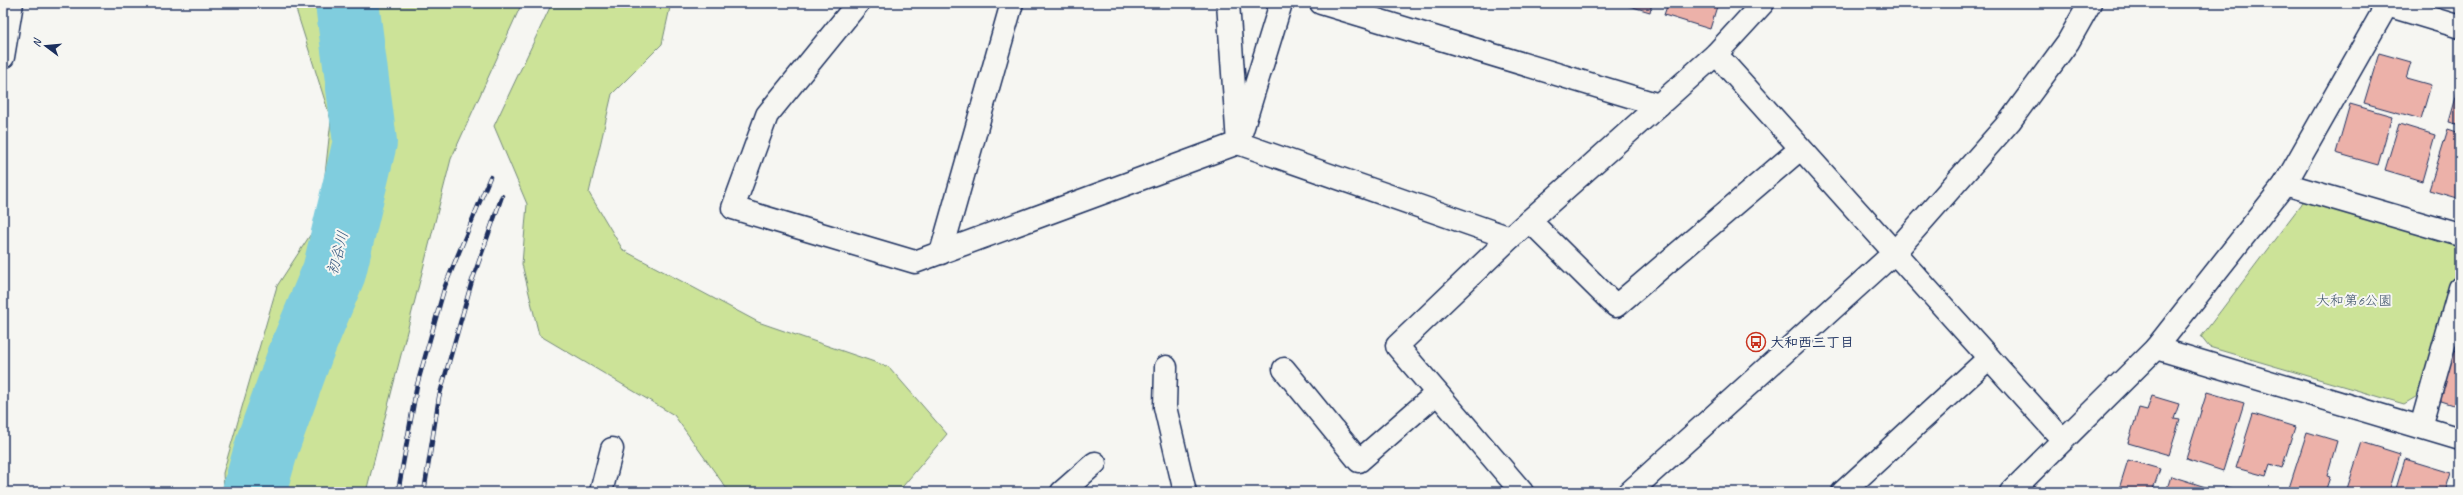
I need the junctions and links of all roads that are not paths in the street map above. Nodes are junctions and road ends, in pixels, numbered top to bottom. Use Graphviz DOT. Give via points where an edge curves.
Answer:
graph roads {
  1 [pos="12,3"];
  2 [pos="858,3"];
  3 [pos="1012,3"];
  4 [pos="1228,3"];
  5 [pos="1281,3"];
  6 [pos="1321,3"];
  7 [pos="1762,3"];
  8 [pos="2090,3"];
  9 [pos="2388,4"];
  10 [pos="2460,27"];
  11 [pos="1716,54"];
  12 [pos="3,57"];
  13 [pos="1659,105"];
  14 [pos="1238,143"];
  15 [pos="1800,149"];
  16 [pos="2285,184"];
  17 [pos="1530,221"];
  18 [pos="2460,235"];
  19 [pos="1510,238"];
  20 [pos="941,253"];
  21 [pos="1894,253"];
  22 [pos="2460,288"];
  23 [pos="2156,348"];
  24 [pos="1989,358"];
  25 [pos="1166,367"];
  26 [pos="1284,369"];
  27 [pos="1437,393"];
  28 [pos="2421,427"];
  29 [pos="2460,439"];
  30 [pos="2063,440"];
  31 [pos="612,450"];
  32 [pos="1095,463"];
  33 [pos="601,492"];
  34 [pos="1062,492"];
  35 [pos="1184,492"];
  36 [pos="1522,492"];
  37 [pos="1630,492"];
  38 [pos="1843,492"];
  39 [pos="2011,492"];
  1 -- 12 [label="street"];
  2 -- 20 [label="street" via="767,114 733,208 915,262"];
  3 -- 20 [label="street"];
  4 -- 14 [label="street"];
  5 -- 14 [label="street"];
  6 -- 13 [label="street"];
  7 -- 11 [label="street"];
  8 -- 21 [label="street" via="2068,42 2010,121"];
  9 -- 10 [label="street"];
  9 -- 16 [label="street"];
  11 -- 13 [label="street"];
  11 -- 15 [label="street"];
  13 -- 17 [label="street"];
  14 -- 19 [label="street"];
  14 -- 20 [label="street"];
  15 -- 17 [label="street" via="1616,306"];
  15 -- 21 [label="street"];
  16 -- 18 [label="street"];
  16 -- 23 [label="street"];
  17 -- 19 [label="street"];
  19 -- 27 [label="street" via="1397,346"];
  21 -- 24 [label="street"];
  21 -- 37 [label="street"];
  22 -- 28 [label="street"];
  23 -- 28 [label="street"];
  23 -- 30 [label="street"];
  24 -- 30 [label="street"];
  24 -- 38 [label="street"];
  25 -- 35 [label="street" via="1165,407"];
  26 -- 27 [label="street" via="1359,461"];
  27 -- 36 [label="street"];
  28 -- 29 [label="street"];
  30 -- 39 [label="street"];
  31 -- 33 [label="street"];
  32 -- 34 [label="street"];
}
